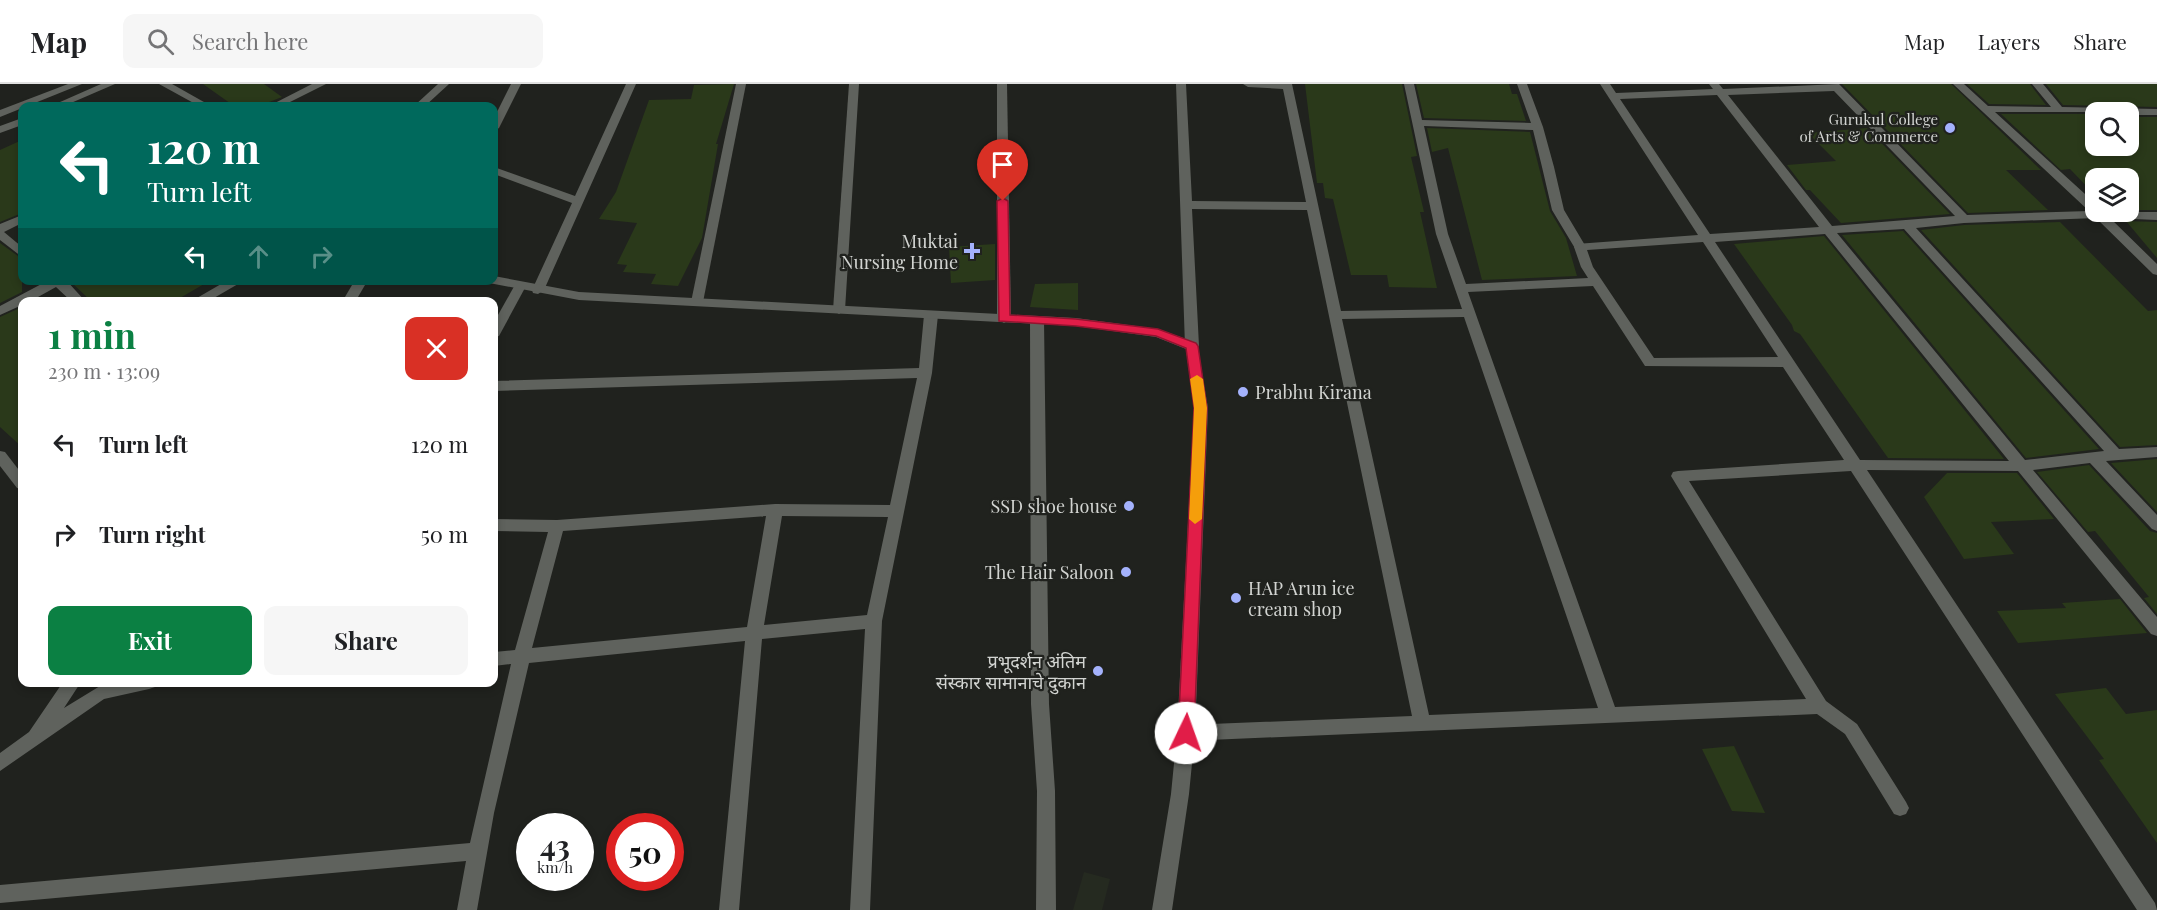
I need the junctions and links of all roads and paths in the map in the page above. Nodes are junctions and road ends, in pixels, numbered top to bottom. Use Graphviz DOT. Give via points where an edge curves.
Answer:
graph roads {
  1 [pos="77,84"];
  2 [pos="110,84"];
  3 [pos="164,84"];
  4 [pos="321,84"];
  5 [pos="444,84"];
  6 [pos="516,84"];
  7 [pos="631,84"];
  8 [pos="741,84"];
  9 [pos="854,84"];
  10 [pos="1002,84"];
  11 [pos="1181,84"];
  12 [pos="1248,84"];
  13 [pos="1408,84"];
  14 [pos="1522,84"];
  15 [pos="1605,84"];
  16 [pos="1958,84"];
  17 [pos="2037,84"];
  18 [pos="1287,85"];
  19 [pos="1835,86"];
  20 [pos="1717,88"];
  21 [pos="1613,96"];
  22 [pos="31,102"];
  23 [pos="66,102"];
  24 [pos="198,102"];
  25 [pos="283,102"];
  26 [pos="424,102"];
  27 [pos="18,107"];
  28 [pos="1986,109"];
  29 [pos="2059,110"];
  30 [pos="2157,112"];
  31 [pos="0,114"];
  32 [pos="498,120"];
  33 [pos="18,123"];
  34 [pos="1418,123"];
  35 [pos="1539,127"];
  36 [pos="0,130"];
  37 [pos="498,171"];
  38 [pos="578,201"];
  39 [pos="2085,201"];
  40 [pos="1187,205"];
  41 [pos="1311,206"];
  42 [pos="2085,213"];
  43 [pos="2139,215"];
  44 [pos="2157,216"];
  45 [pos="1964,219"];
  46 [pos="18,221"];
  47 [pos="2107,222"];
  48 [pos="1907,225"];
  49 [pos="0,229"];
  50 [pos="1828,230"];
  51 [pos="0,234"];
  52 [pos="1708,240"];
  53 [pos="1580,247"];
  54 [pos="18,250"];
  55 [pos="2157,272"];
  56 [pos="498,281"];
  57 [pos="1596,282"];
  58 [pos="49,285"];
  59 [pos="61,285"];
  60 [pos="229,285"];
  61 [pos="520,286"];
  62 [pos="1461,288"];
  63 [pos="538,290"];
  64 [pos="26,297"];
  65 [pos="75,297"];
  66 [pos="206,297"];
  67 [pos="18,301"];
  68 [pos="697,302"];
  69 [pos="0,310"];
  70 [pos="839,310"];
  71 [pos="1468,313"];
  72 [pos="931,315"];
  73 [pos="1335,315"];
  74 [pos="1004,319"];
  75 [pos="1037,320"];
  76 [pos="498,326"];
  77 [pos="1192,346"];
  78 [pos="1788,362"];
  79 [pos="925,373"];
  80 [pos="498,386"];
  81 [pos="2157,452"];
  82 [pos="2116,455"];
  83 [pos="0,456"];
  84 [pos="2094,458"];
  85 [pos="1856,465"];
  86 [pos="2022,466"];
  87 [pos="18,479"];
  88 [pos="775,510"];
  89 [pos="897,511"];
  90 [pos="498,525"];
  91 [pos="2157,525"];
  92 [pos="557,526"];
  93 [pos="874,621"];
  94 [pos="2157,629"];
  95 [pos="753,633"];
  96 [pos="520,657"];
  97 [pos="498,659"];
  98 [pos="70,687"];
  99 [pos="126,687"];
  100 [pos="1820,706"];
  101 [pos="1609,715"];
  102 [pos="1422,723"];
  103 [pos="1186,733"];
  104 [pos="33,740"];
  105 [pos="0,763"];
  106 [pos="1900,808"];
  107 [pos="477,851"];
  108 [pos="0,894"];
  109 [pos="467,910"];
  110 [pos="729,910"];
  111 [pos="860,910"];
  112 [pos="1046,910"];
  113 [pos="1162,910"];
  114 [pos="2148,910"];
  1 -- 22 [label="street"];
  2 -- 23 [label="street"];
  3 -- 24 [label="street"];
  4 -- 25 [label="street"];
  5 -- 26 [label="street"];
  6 -- 32 [label="street"];
  7 -- 38 [label="street"];
  8 -- 68 [label="street"];
  9 -- 70 [label="street"];
  10 -- 74 [label="street"];
  11 -- 40 [label="street"];
  12 -- 18 [label="street"];
  13 -- 34 [label="street"];
  14 -- 35 [label="street"];
  15 -- 21 [label="street"];
  16 -- 28 [label="street"];
  17 -- 29 [label="street"];
  18 -- 41 [label="street"];
  19 -- 20 [label="street"];
  19 -- 45 [label="street"];
  20 -- 21 [label="street"];
  20 -- 50 [label="street"];
  21 -- 52 [label="street"];
  27 -- 31 [label="street"];
  28 -- 29 [label="street"];
  28 -- 39 [label="street"];
  29 -- 30 [label="street"];
  33 -- 36 [label="street"];
  34 -- 35 [label="street"];
  34 -- 62 [label="street" via="1442,234"];
  35 -- 53 [label="street" via="1558,210"];
  37 -- 38 [label="street"];
  38 -- 63 [label="street"];
  40 -- 41 [label="street"];
  40 -- 77 [label="street"];
  41 -- 73 [label="street"];
  42 -- 45 [label="street"];
  43 -- 44 [label="street"];
  45 -- 48 [label="street"];
  46 -- 49 [label="street"];
  47 -- 55 [label="street"];
  48 -- 50 [label="street"];
  48 -- 82 [label="street"];
  50 -- 52 [label="street"];
  50 -- 86 [label="street"];
  51 -- 54 [label="street"];
  52 -- 53 [label="street"];
  52 -- 78 [label="street"];
  53 -- 57 [label="street"];
  56 -- 61 [label="street"];
  57 -- 62 [label="street"];
  57 -- 78 [label="street" via="1650,363"];
  58 -- 64 [label="street"];
  59 -- 65 [label="street"];
  60 -- 66 [label="street"];
  61 -- 63 [label="street"];
  61 -- 76 [label="street"];
  62 -- 71 [label="street"];
  63 -- 68 [label="street"];
  67 -- 69 [label="street"];
  68 -- 70 [label="street"];
  70 -- 72 [label="street"];
  71 -- 73 [label="street"];
  71 -- 101 [label="street"];
  72 -- 74 [label="street"];
  72 -- 79 [label="street"];
  73 -- 102 [label="street"];
  74 -- 75 [label="street"];
  75 -- 77 [label="street" via="1158,333"];
  75 -- 112 [label="street"];
  77 -- 103 [label="street" via="1201,408"];
  78 -- 85 [label="street"];
  79 -- 80 [label="street"];
  79 -- 89 [label="street"];
  81 -- 82 [label="street"];
  82 -- 84 [label="street"];
  83 -- 87 [label="street"];
  84 -- 86 [label="street"];
  84 -- 91 [label="street"];
  85 -- 86 [label="street"];
  85 -- 100 [label="street" via="1678,476"];
  85 -- 114 [label="street"];
  86 -- 94 [label="street"];
  88 -- 89 [label="street"];
  88 -- 92 [label="street"];
  88 -- 95 [label="street"];
  89 -- 93 [label="street"];
  90 -- 92 [label="street"];
  92 -- 96 [label="street"];
  93 -- 95 [label="street"];
  93 -- 111 [label="street"];
  95 -- 96 [label="street"];
  95 -- 110 [label="street"];
  96 -- 97 [label="street"];
  96 -- 107 [label="street"];
  98 -- 104 [label="street"];
  99 -- 104 [label="street" via="100,693"];
  100 -- 101 [label="street"];
  100 -- 106 [label="street" via="1851,729"];
  101 -- 102 [label="street"];
  102 -- 103 [label="street"];
  103 -- 113 [label="street"];
  104 -- 105 [label="street"];
  107 -- 108 [label="street"];
  107 -- 109 [label="street"];
}
